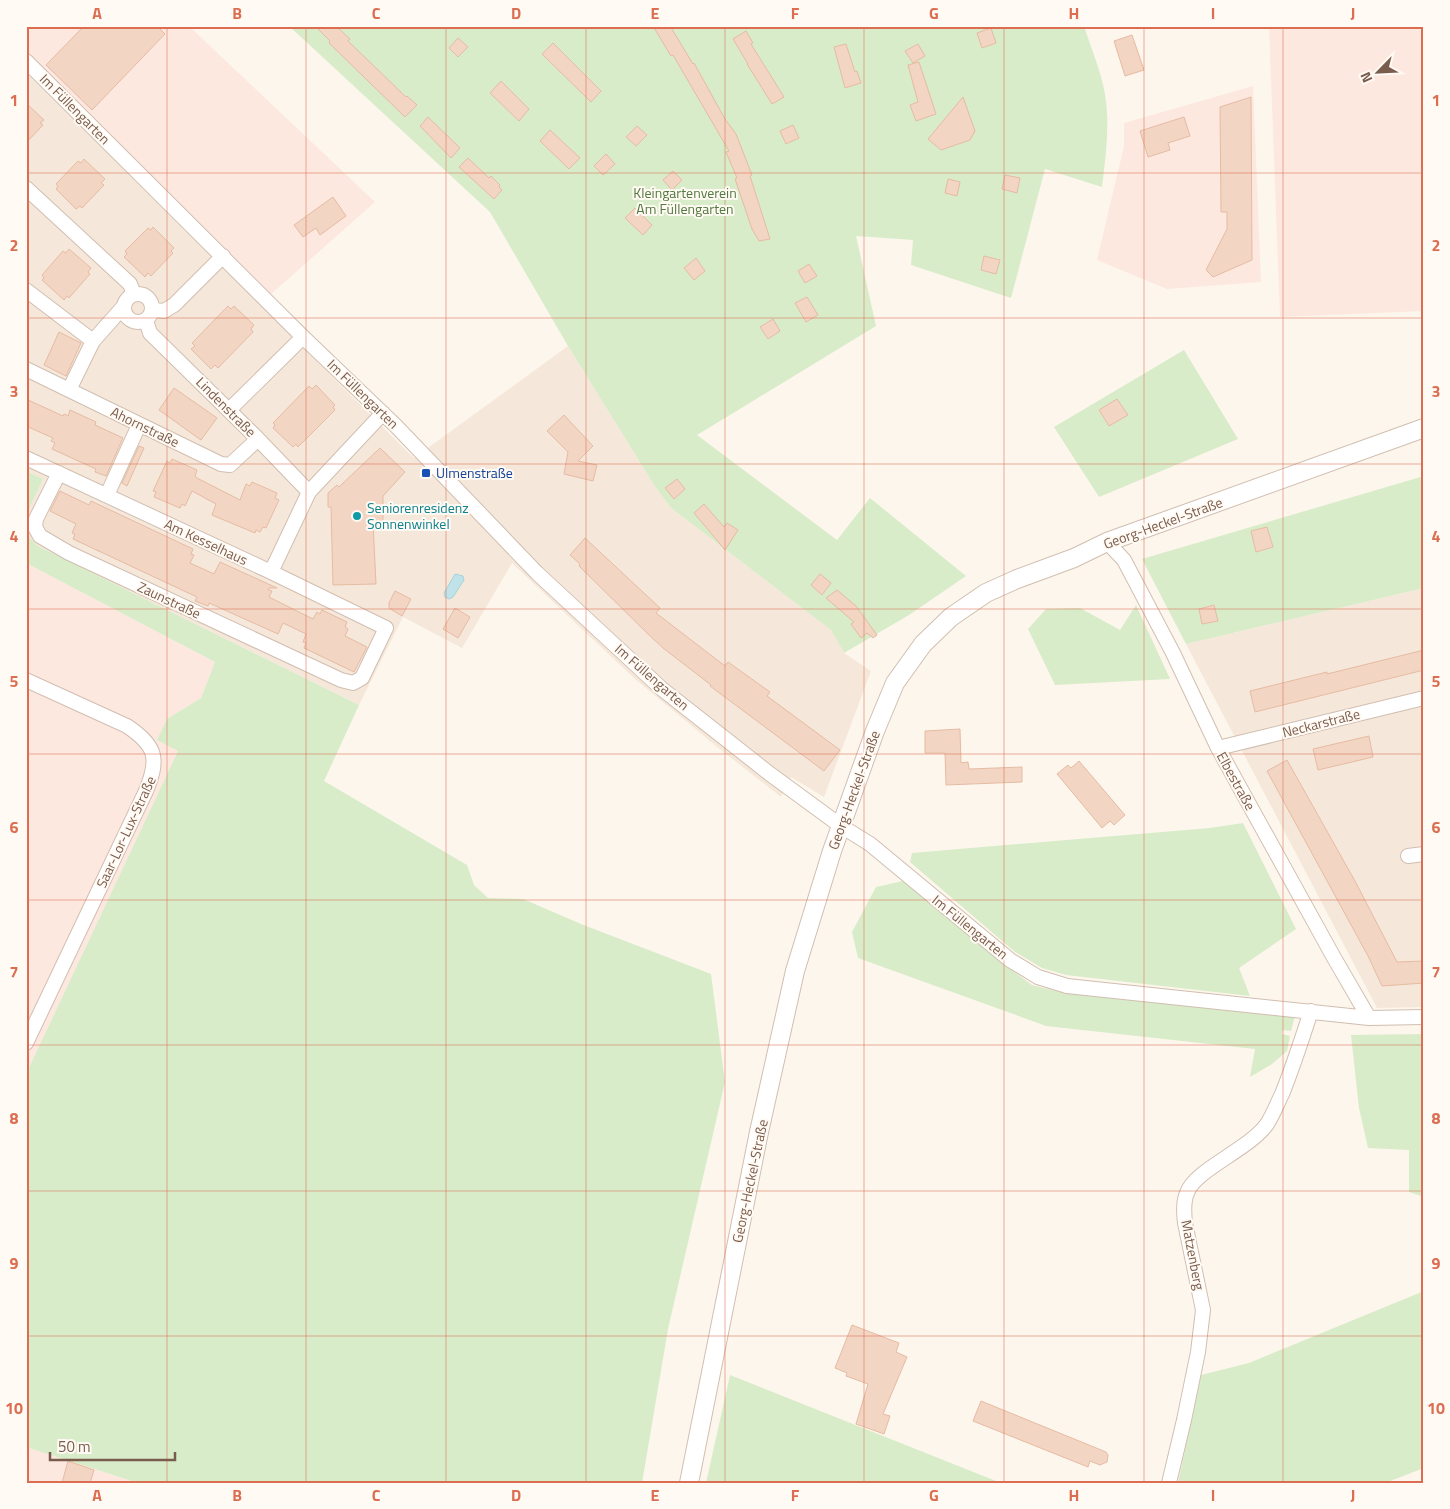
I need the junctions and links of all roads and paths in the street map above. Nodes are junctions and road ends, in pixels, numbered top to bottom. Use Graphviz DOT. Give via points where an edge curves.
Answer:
graph roads {
  1 [pos="26,61"];
  2 [pos="26,188"];
  3 [pos="223,256"];
  4 [pos="26,290"];
  5 [pos="134,294"];
  6 [pos="124,306"];
  7 [pos="149,315"];
  8 [pos="303,337"];
  9 [pos="93,341"];
  10 [pos="26,369"];
  11 [pos="69,390"];
  12 [pos="229,410"];
  13 [pos="383,413"];
  14 [pos="139,425"];
  15 [pos="1424,428"];
  16 [pos="258,440"];
  17 [pos="26,458"];
  18 [pos="59,473"];
  19 [pos="309,492"];
  20 [pos="106,495"];
  21 [pos="1107,542"];
  22 [pos="271,572"];
  23 [pos="386,628"];
  24 [pos="26,680"];
  25 [pos="1424,698"];
  26 [pos="1218,748"];
  27 [pos="841,826"];
  28 [pos="1424,854"];
  29 [pos="1408,856"];
  30 [pos="1312,1011"];
  31 [pos="1424,1017"];
  32 [pos="1369,1018"];
  33 [pos="26,1043"];
  34 [pos="689,1483"];
  35 [pos="1169,1483"];
  1 -- 3 [label="street, Im Füllengarten"];
  2 -- 5 [label="street" via="130,284"];
  3 -- 7 [label="street" via="174,306"];
  3 -- 8 [label="street, Im Füllengarten"];
  4 -- 9 [label="street"];
  5 -- 6 [label="street"];
  5 -- 7 [label="street" via="148,297 152,303"];
  6 -- 7 [label="street" via="130,320 138,322"];
  6 -- 9 [label="street"];
  7 -- 12 [label="street, Lindenstraße" via="150,333"];
  8 -- 12 [label="street"];
  8 -- 13 [label="street, Im Füllengarten"];
  9 -- 11 [label="street"];
  10 -- 11 [label="street, Ahornstraße"];
  11 -- 14 [label="street, Ahornstraße"];
  12 -- 16 [label="street, Lindenstraße"];
  13 -- 19 [label="street"];
  13 -- 27 [label="street, Im Füllengarten" via="524,560 662,688"];
  14 -- 16 [label="street, Ahornstraße" via="221,464 230,465"];
  14 -- 20 [label="street"];
  15 -- 21 [label="street, Georg-Heckel-Straße"];
  16 -- 19 [label="street, Lindenstraße"];
  17 -- 18 [label="street, Am Kesselhaus"];
  18 -- 20 [label="street, Am Kesselhaus"];
  18 -- 23 [label="street, Zaunstraße" via="36,519 36,528 40,536 69,553 353,683 362,678"];
  19 -- 22 [label="street"];
  20 -- 22 [label="street, Am Kesselhaus"];
  21 -- 26 [label="street, Elbestraße" via="1124,560"];
  21 -- 27 [label="street, Georg-Heckel-Straße" via="986,593 951,617 923,644 895,683"];
  22 -- 23 [label="street, Am Kesselhaus"];
  24 -- 33 [label="street, Saar-Lor-Lux-Straße" via="142,736 149,745 155,768"];
  25 -- 26 [label="street, Neckarstraße"];
  26 -- 32 [label="street, Elbestraße"];
  27 -- 30 [label="street, Im Füllengarten" via="870,844 1010,960 1038,977 1067,986"];
  27 -- 34 [label="street, Georg-Heckel-Straße" via="795,971 759,1132"];
  28 -- 29 [label="street"];
  30 -- 32 [label="street, Im Füllengarten"];
  30 -- 35 [label="street, Matzenberg" via="1293,1066 1266,1125 1251,1140 1197,1177 1187,1192 1185,1223 1203,1310 1192,1381"];
  31 -- 32 [label="street, Im Füllengarten"];
}
